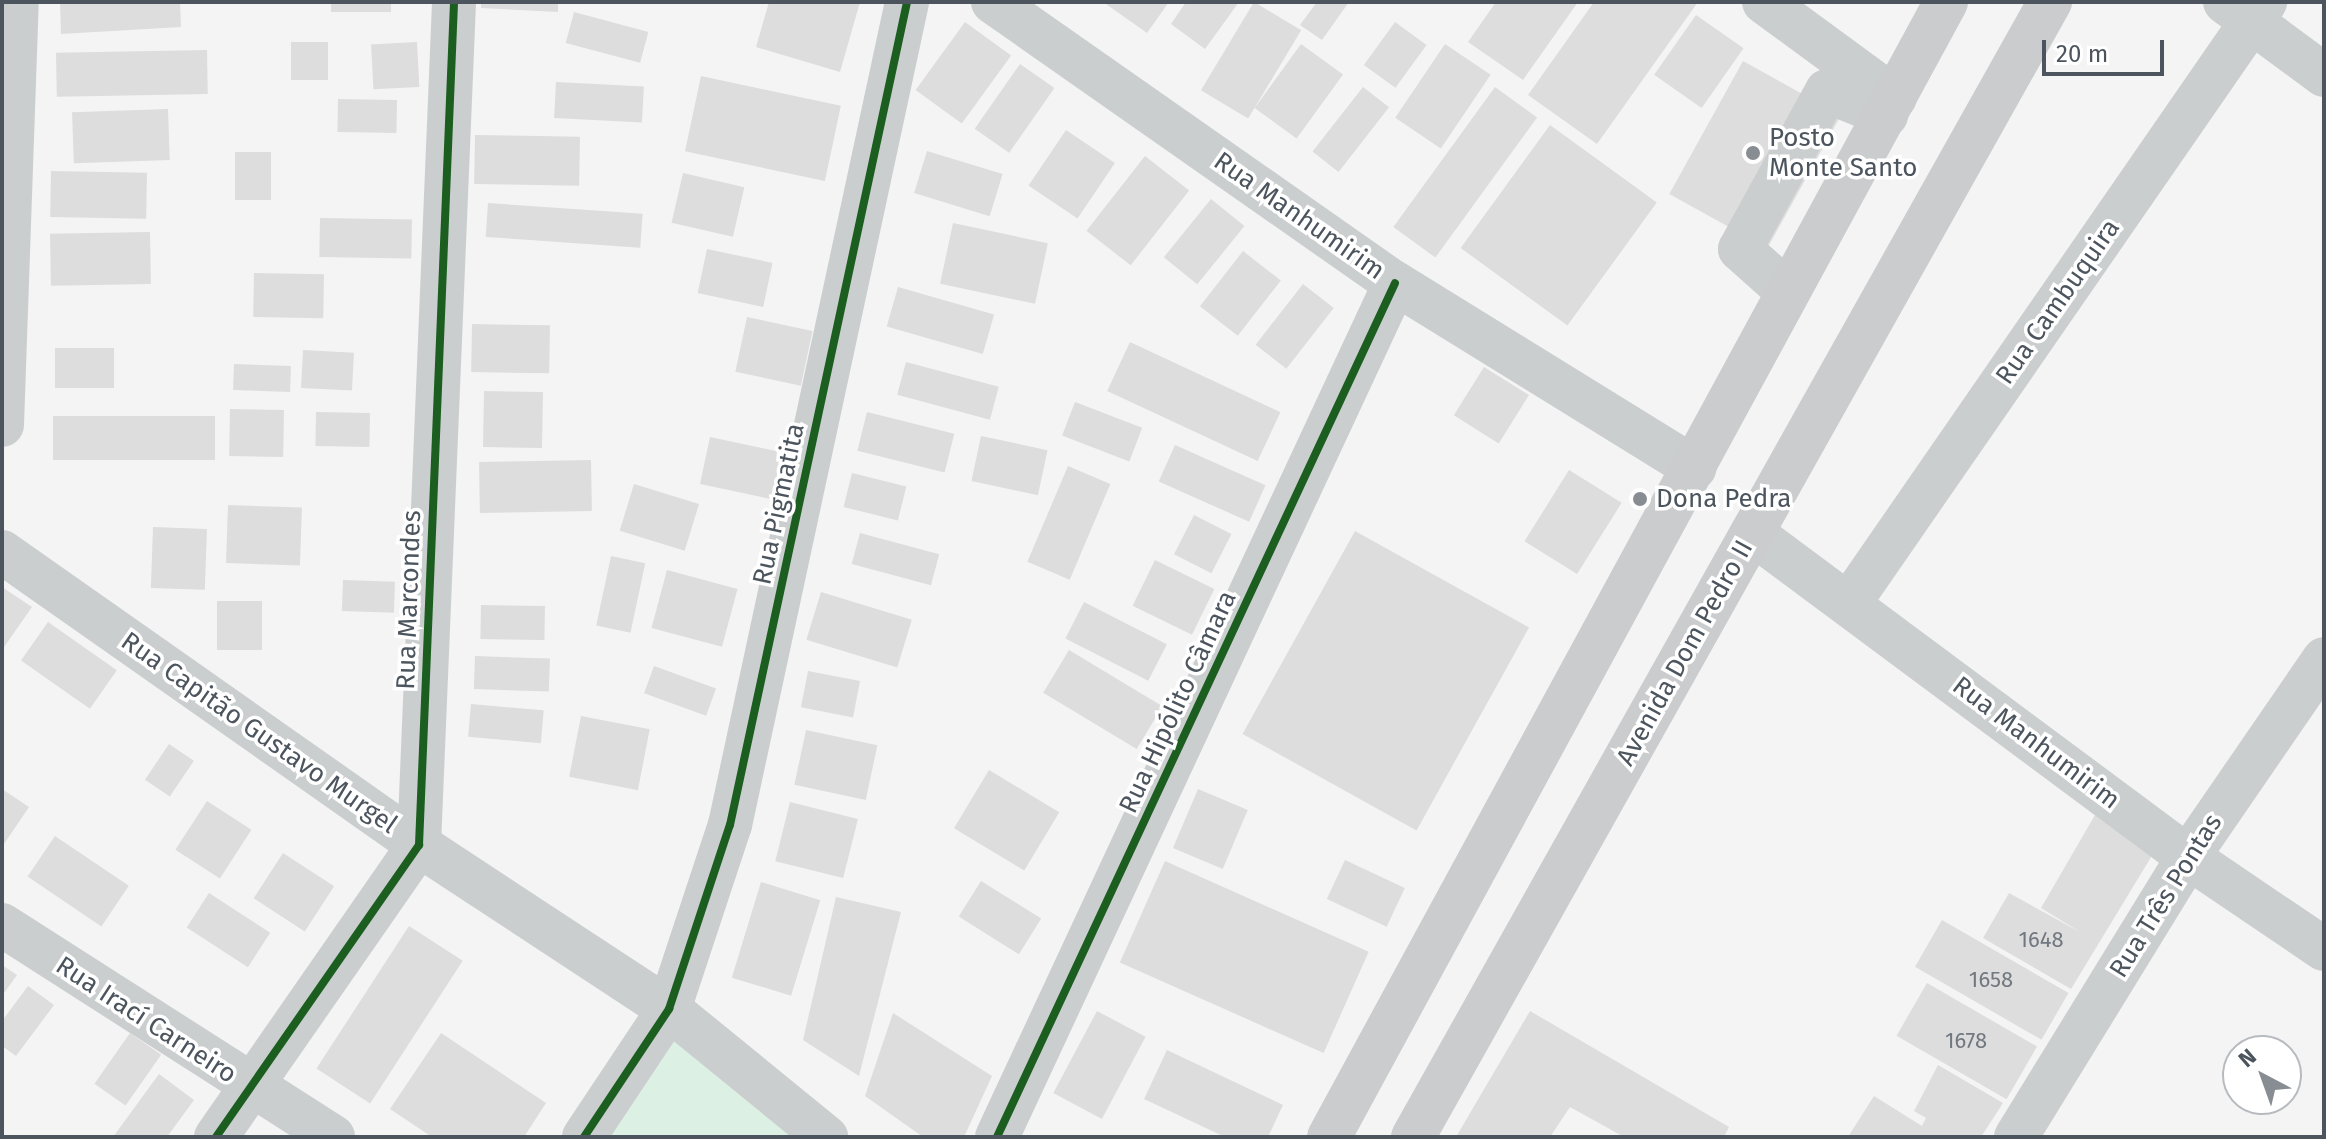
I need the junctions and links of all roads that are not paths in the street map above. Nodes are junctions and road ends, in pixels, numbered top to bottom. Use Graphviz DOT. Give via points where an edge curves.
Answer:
graph roads {
  1 [pos="17,2"];
  2 [pos="454,2"];
  3 [pos="907,2"];
  4 [pos="993,2"];
  5 [pos="1764,2"];
  6 [pos="1946,2"];
  7 [pos="2050,2"];
  8 [pos="2247,9"];
  9 [pos="2324,75"];
  10 [pos="1890,107"];
  11 [pos="1395,283"];
  12 [pos="1787,291"];
  13 [pos="2,425"];
  14 [pos="1694,468"];
  15 [pos="1752,533"];
  16 [pos="2,552"];
  17 [pos="1850,602"];
  18 [pos="2324,659"];
  19 [pos="419,845"];
  20 [pos="2188,857"];
  21 [pos="2,925"];
  22 [pos="2324,949"];
  23 [pos="669,1009"];
  24 [pos="251,1088"];
  25 [pos="216,1137"];
  26 [pos="333,1137"];
  27 [pos="584,1137"];
  28 [pos="826,1137"];
  29 [pos="997,1137"];
  30 [pos="1329,1137"];
  31 [pos="1413,1137"];
  32 [pos="2016,1137"];
  1 -- 13 [label="street"];
  2 -- 19 [label="street, Rua Marcondes"];
  3 -- 23 [label="street, Rua Pigmatita" via="730,825"];
  4 -- 11 [label="street, Rua Manhumirim"];
  5 -- 10 [label="street"];
  6 -- 10 [label="main road"];
  7 -- 15 [label="main road, Avenida Dom Pedro II"];
  8 -- 9 [label="street"];
  8 -- 17 [label="street, Rua Cambuquira"];
  10 -- 12 [label="main road"];
  10 -- 12 [label="street" via="1827,91 1740,249"];
  11 -- 14 [label="street, Rua Manhumirim"];
  11 -- 29 [label="street, Rua Hipólito Câmara"];
  12 -- 14 [label="main road"];
  14 -- 30 [label="main road"];
  15 -- 17 [label="street, Rua Manhumirim"];
  15 -- 31 [label="main road, Avenida Dom Pedro II"];
  16 -- 19 [label="street, Rua Capitão Gustavo Murgel"];
  17 -- 20 [label="street, Rua Manhumirim"];
  18 -- 20 [label="street, Rua Três Pontas"];
  19 -- 23 [label="street, Rua Capitão Gustavo Murgel"];
  19 -- 24 [label="street"];
  20 -- 22 [label="street, Rua Manhumirim"];
  20 -- 32 [label="street, Rua Três Pontas"];
  21 -- 24 [label="street, Rua Irací Carneiro"];
  23 -- 27 [label="street, Rua Pigmatita"];
  23 -- 28 [label="street, Rua Capitão Gustavo Murgel"];
  24 -- 25 [label="street"];
  24 -- 26 [label="street, Rua Irací Carneiro"];
}
